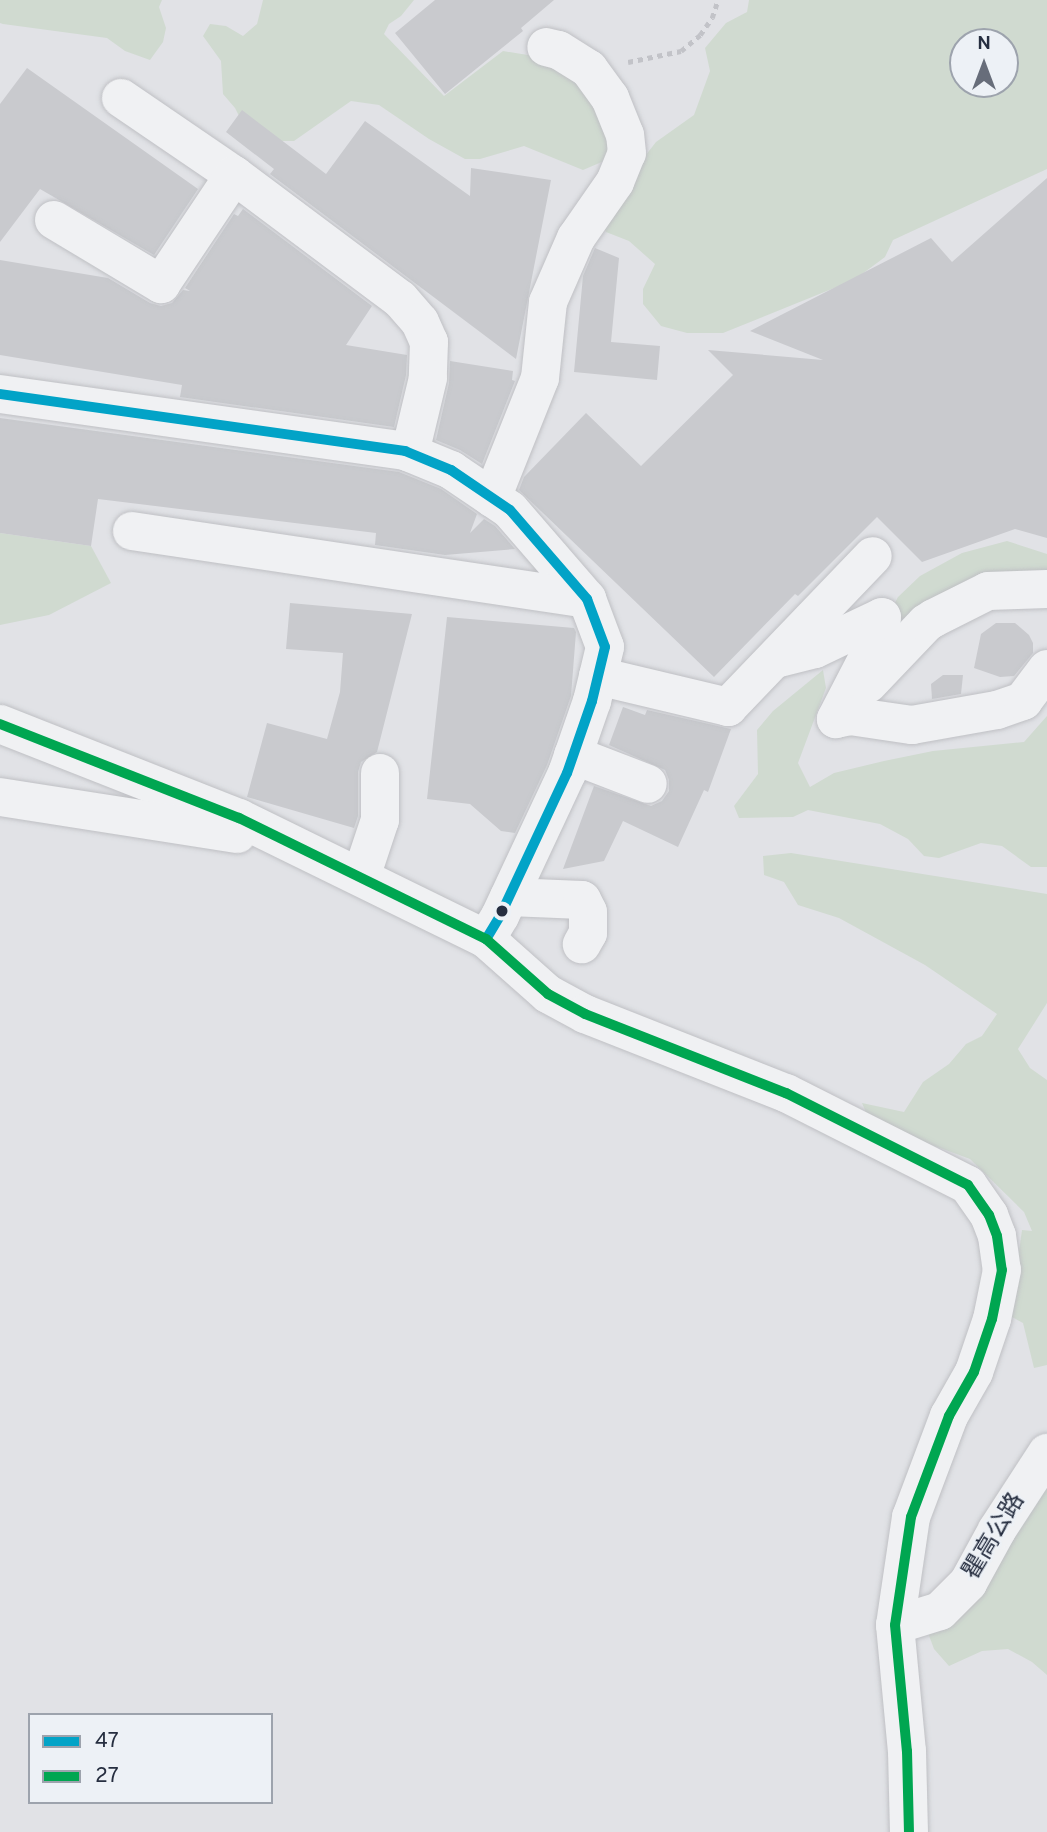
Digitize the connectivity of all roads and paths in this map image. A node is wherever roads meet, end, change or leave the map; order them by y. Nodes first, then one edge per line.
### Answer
1 (718, 0) edge
2 (546, 47) dead end
3 (589, 69) junction
4 (121, 99) dead end
5 (234, 175) junction
6 (54, 220) dead end
7 (0, 394) edge
8 (410, 453) junction
9 (492, 498) junction
10 (132, 531) dead end
11 (873, 556) dead end
12 (1047, 589) edge
13 (587, 598) junction
14 (775, 659) junction
15 (1047, 669) edge
16 (598, 676) junction
17 (850, 716) junction
18 (0, 724) edge
19 (573, 755) junction
20 (380, 774) dead end
21 (648, 784) dead end
22 (0, 797) edge
23 (284, 842) junction
24 (361, 877) junction
25 (509, 897) junction
26 (486, 939) junction
27 (582, 944) dead end
28 (1047, 1453) edge
29 (895, 1625) junction
30 (909, 1832) edge

1 - 3 path
2 - 3 street
3 - 9 street
4 - 5 street
5 - 6 street
5 - 8 street
7 - 8 street
8 - 9 street
9 - 13 street
10 - 13 street
11 - 14 street
12 - 17 street
13 - 16 street
14 - 16 street
14 - 17 street
15 - 17 street
16 - 19 street
18 - 23 street
19 - 21 street
19 - 25 street
20 - 24 street
22 - 23 street
23 - 24 street
24 - 26 street
25 - 26 street
25 - 27 street
26 - 29 street
28 - 29 street, 瞿高公路
29 - 30 street

